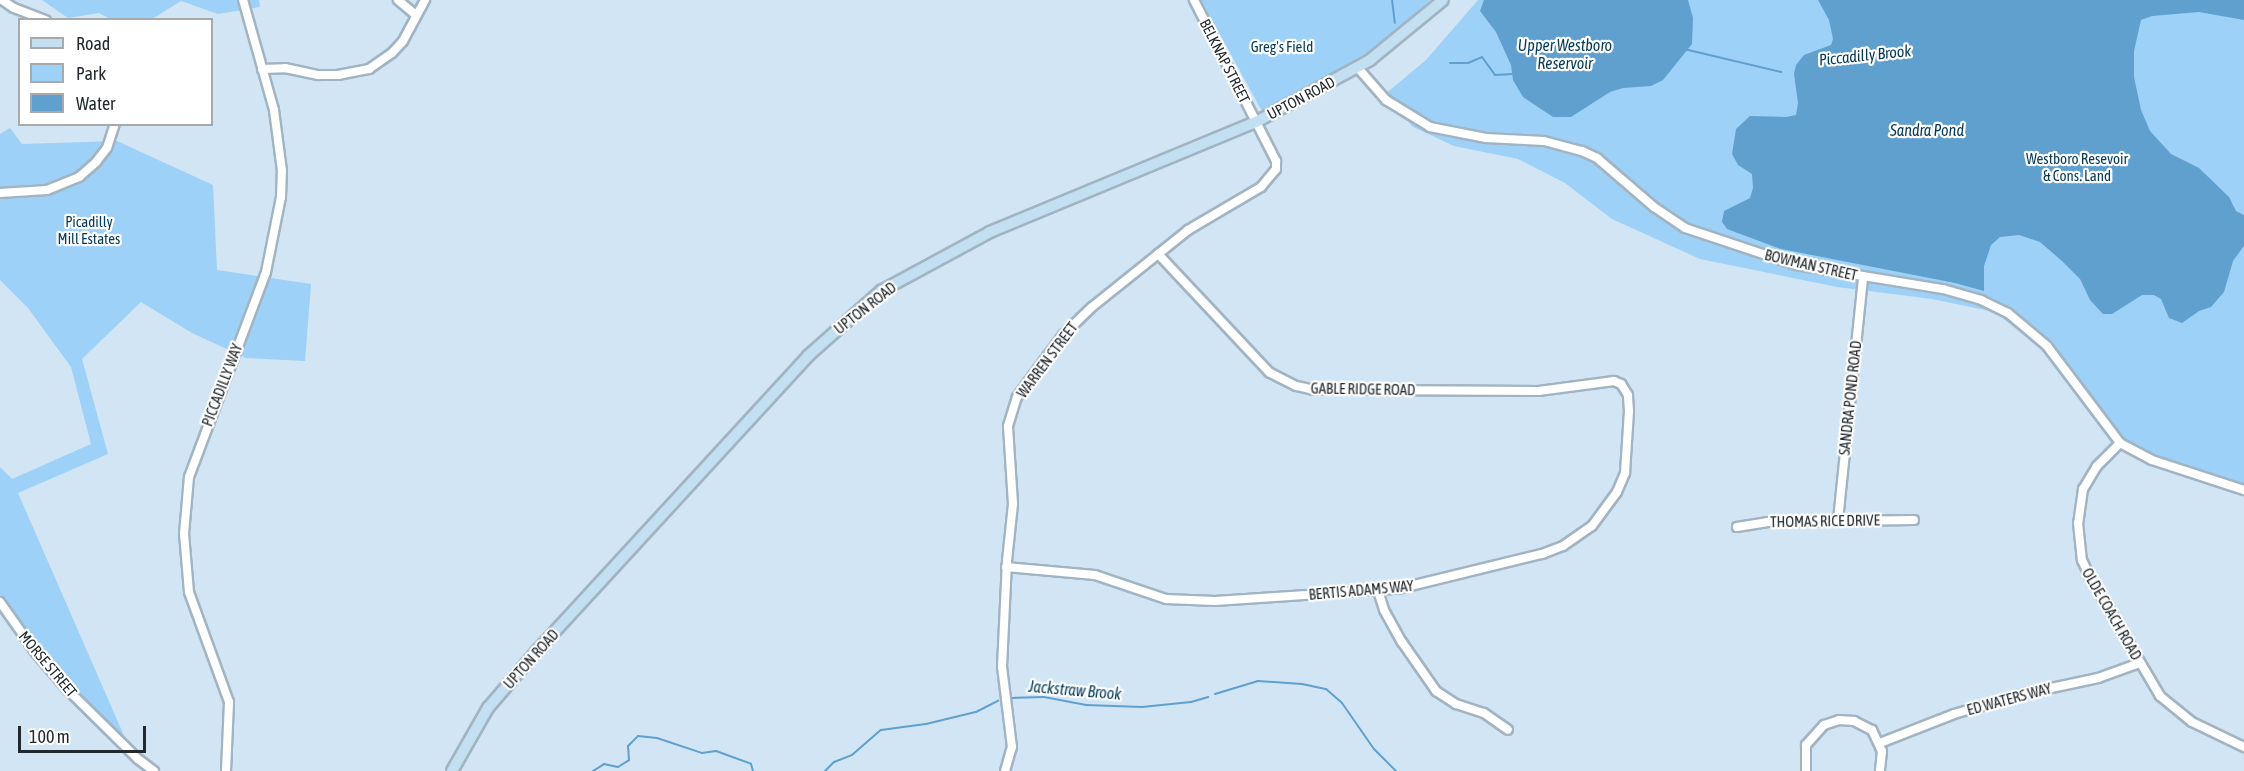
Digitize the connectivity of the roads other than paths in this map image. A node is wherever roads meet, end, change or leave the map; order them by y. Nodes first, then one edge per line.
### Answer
1 (2, 0) edge
2 (243, 0) edge
3 (398, 0) edge
4 (425, 0) edge
5 (1194, 0) edge
6 (1443, 0) edge
7 (417, 15) junction
8 (41, 18) edge
9 (1358, 68) junction
10 (262, 69) junction
11 (1256, 122) junction
12 (114, 126) edge
13 (0, 193) edge
14 (1158, 254) junction
15 (1863, 277) junction
16 (1622, 386) joint
17 (2120, 443) junction
18 (2244, 490) edge
19 (1838, 520) junction
20 (1914, 520) dead end
21 (1737, 527) dead end
22 (1006, 567) junction
23 (1378, 591) junction
24 (0, 602) edge
25 (2140, 663) junction
26 (1508, 730) dead end
27 (1880, 743) junction
28 (2244, 747) edge
29 (154, 771) edge
30 (226, 771) edge
31 (452, 771) edge
32 (1005, 771) edge
33 (1806, 771) edge
34 (1880, 771) edge

1 - 8 street
2 - 10 street, PICCADILLY WAY
3 - 7 street
4 - 7 street
5 - 11 street, BELKNAP STREET
6 - 9 main road, UPTON ROAD
7 - 10 street
9 - 11 main road, UPTON ROAD
9 - 15 street, BOWMAN STREET
10 - 30 street, PICCADILLY WAY
11 - 14 street, WARREN STREET
11 - 31 main road, UPTON ROAD
12 - 13 street
14 - 16 street, GABLE RIDGE ROAD
14 - 22 street, WARREN STREET
15 - 17 street, BOWMAN STREET
15 - 19 street, SANDRA POND ROAD
16 - 23 street, BERTIS ADAMS WAY
17 - 18 street, BOWMAN STREET
17 - 25 street, OLDE COACH ROAD
19 - 20 street, THOMAS RICE DRIVE
19 - 21 street, THOMAS RICE DRIVE
22 - 23 street, BERTIS ADAMS WAY
22 - 32 street, WARREN STREET
23 - 26 street
24 - 29 street, MORSE STREET
25 - 27 street, ED WATERS WAY
25 - 28 street, OLDE COACH ROAD
27 - 33 street
27 - 34 street

